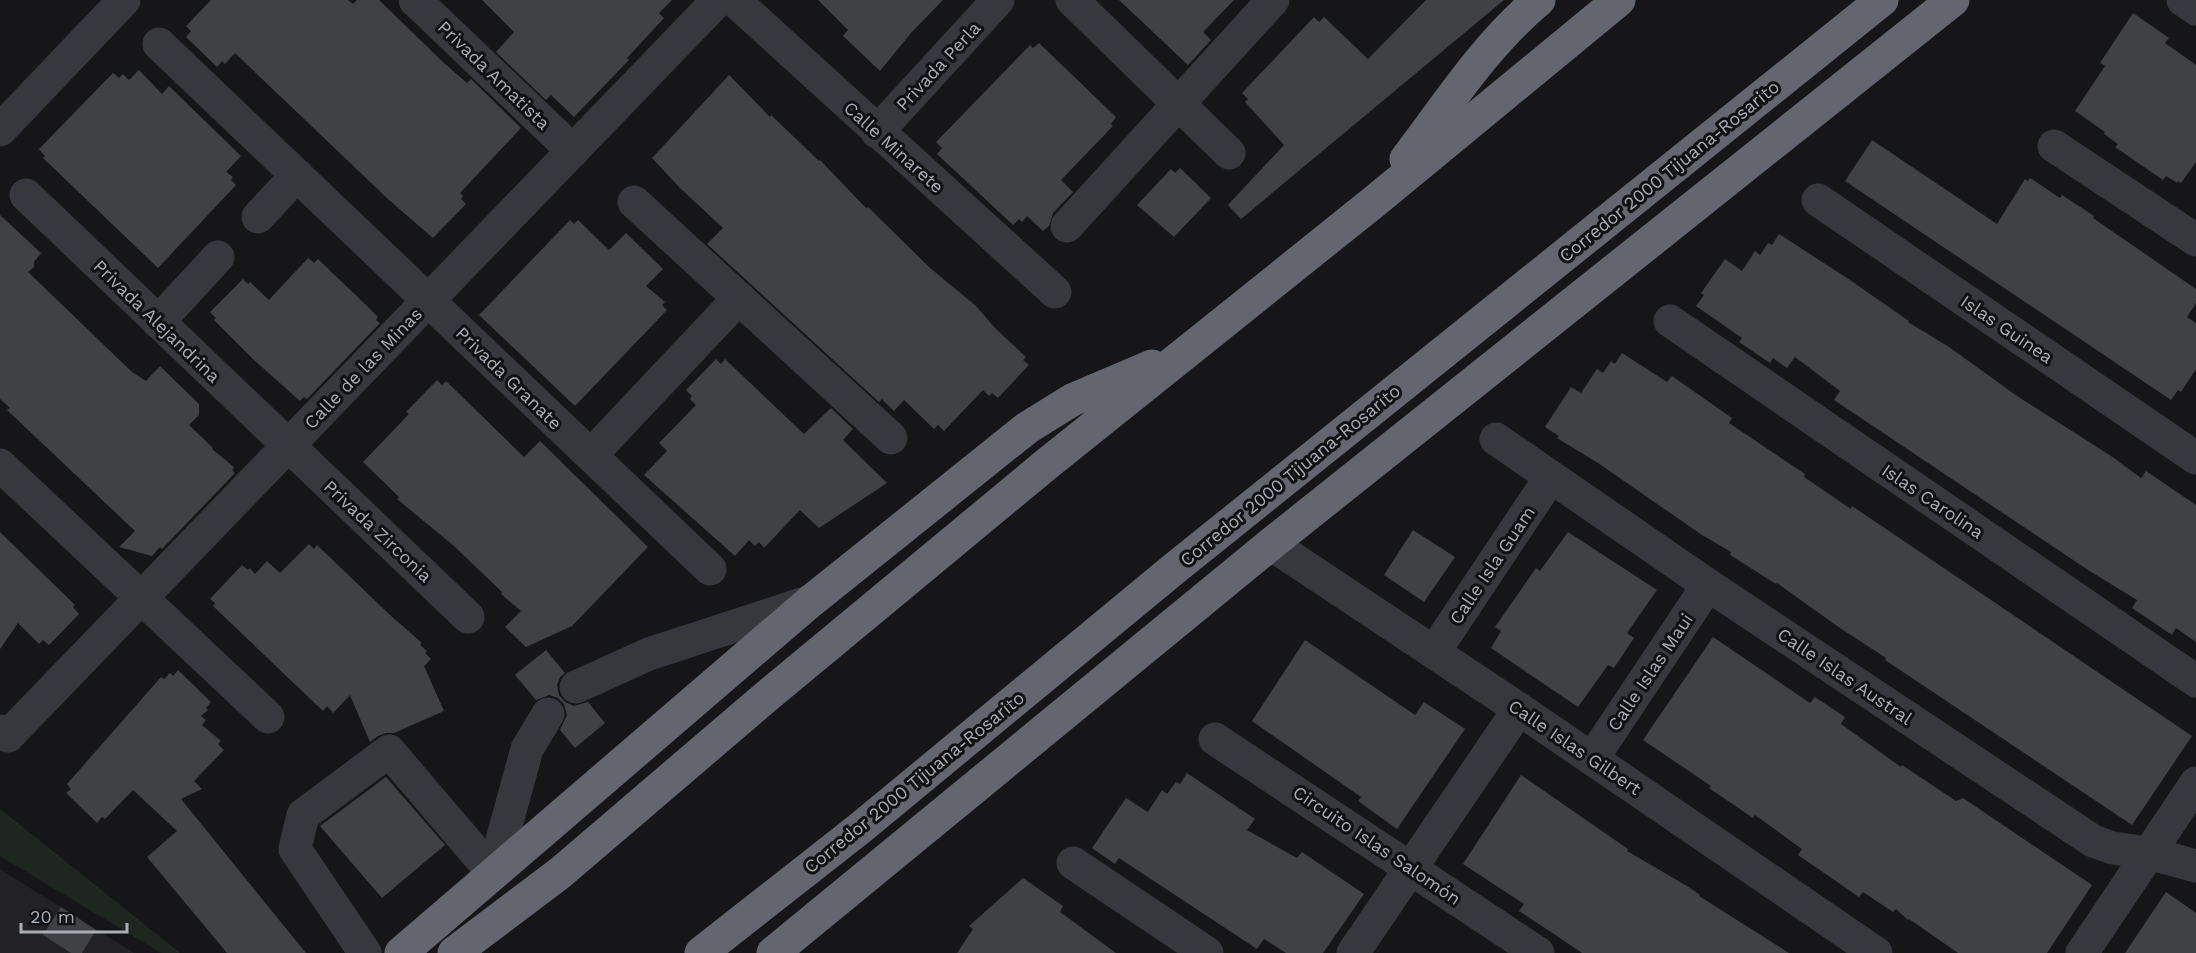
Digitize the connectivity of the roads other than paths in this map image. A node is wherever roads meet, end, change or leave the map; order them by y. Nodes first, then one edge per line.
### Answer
1 (124, 0) edge
2 (415, 0) edge
3 (718, 0) edge
4 (734, 0) edge
5 (998, 0) edge
6 (1072, 0) edge
7 (1273, 0) edge
8 (1539, 0) edge
9 (1619, 0) edge
10 (1882, 0) edge
11 (1953, 0) edge
12 (2183, 0) edge
13 (2196, 9) edge
14 (159, 44) dead end
15 (1178, 104) junction
16 (0, 130) edge
17 (877, 132) junction
18 (2054, 146) dead end
19 (573, 151) junction
20 (1229, 153) dead end
21 (297, 175) junction
22 (26, 195) dead end
23 (1818, 200) dead end
24 (1375, 201) junction
25 (634, 202) dead end
26 (258, 218) dead end
27 (1067, 226) dead end
28 (2196, 240) edge
29 (218, 257) dead end
30 (1055, 292) dead end
31 (739, 298) junction
32 (428, 301) junction
33 (1670, 321) dead end
34 (158, 322) junction
35 (1192, 348) junction
36 (891, 438) dead end
37 (1496, 439) dead end
38 (288, 446) junction
39 (591, 455) junction
40 (2196, 458) edge
41 (0, 465) edge
42 (1550, 478) junction
43 (1271, 544) junction
44 (710, 569) dead end
45 (1708, 585) junction
46 (142, 598) junction
47 (811, 601) junction
48 (468, 617) dead end
49 (1434, 652) junction
50 (2196, 681) edge
51 (576, 687) dead end
52 (1519, 709) junction
53 (548, 714) dead end
54 (268, 717) dead end
55 (4, 734) edge
56 (1215, 739) dead end
57 (1592, 759) junction
58 (2196, 783) edge
59 (2149, 853) junction
60 (1073, 863) dead end
61 (2196, 866) edge
62 (1411, 867) junction
63 (493, 873) junction
64 (560, 873) junction
65 (365, 953) edge
66 (401, 953) edge
67 (454, 953) edge
68 (466, 953) edge
69 (701, 953) edge
70 (773, 953) edge
71 (1207, 953) edge
72 (1353, 953) edge
73 (1538, 953) edge
74 (1876, 953) edge
75 (2082, 953) edge

1 - 16 street
2 - 19 street, Privada Amatista
3 - 19 street, Calle de las Minas
4 - 17 street, Calle Minarete
5 - 17 street, Privada Perla
6 - 15 street
7 - 15 street
8 - 24 highway
9 - 24 highway
10 - 69 highway, Corredor 2000 Tijuana-Rosarito
11 - 43 highway
12 - 13 street
14 - 21 street
15 - 20 street
15 - 27 street
17 - 30 street, Calle Minarete
18 - 28 street
19 - 32 street, Calle de las Minas
21 - 26 street
21 - 32 street
22 - 34 street, Privada Alejandrina
23 - 40 street, Islas Guinea
24 - 35 highway
25 - 31 street
29 - 34 street
31 - 36 street
31 - 39 street
32 - 38 street, Calle de las Minas
32 - 39 street, Privada Granate
33 - 50 street, Islas Carolina
34 - 38 street, Privada Alejandrina
35 - 47 highway
35 - 64 highway
37 - 42 street, Calle Islas Austral
38 - 46 street, Calle de las Minas
38 - 48 street, Privada Zirconia
39 - 44 street, Privada Granate
41 - 46 street
42 - 45 street, Calle Islas Austral
42 - 49 street, Calle Isla Guam
43 - 49 street, Calle Islas Gilbert
43 - 70 highway
45 - 57 street, Calle Islas Maui
45 - 59 street, Calle Islas Austral
46 - 54 street
46 - 55 street, Calle de las Minas
47 - 51 street
47 - 63 highway
49 - 52 street, Calle Islas Gilbert
52 - 57 street, Calle Islas Gilbert
52 - 62 street
53 - 63 street
56 - 62 street, Circuito Islas Salomón
57 - 74 street, Calle Islas Gilbert
58 - 59 street
59 - 61 street, Calle Islas Austral
59 - 75 street
60 - 71 street
62 - 72 street
62 - 73 street, Circuito Islas Salomón
63 - 65 street
63 - 66 highway
64 - 67 highway
64 - 68 highway

